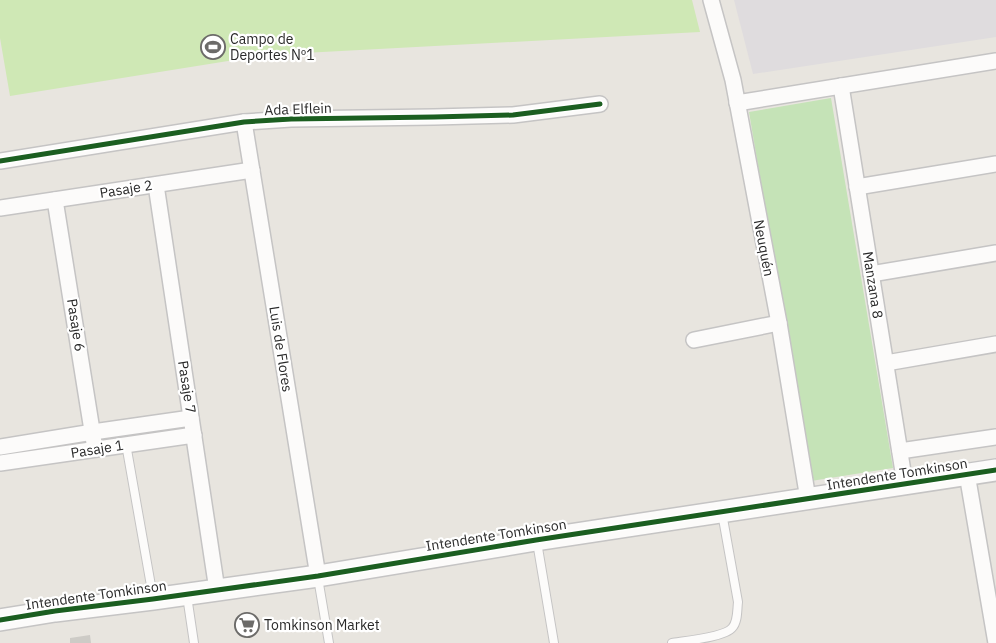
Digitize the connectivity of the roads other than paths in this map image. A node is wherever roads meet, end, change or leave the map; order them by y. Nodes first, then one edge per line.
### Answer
1 (711, 0) edge
2 (996, 61) edge
3 (841, 86) junction
4 (737, 103) junction
5 (600, 104) dead end
6 (244, 122) junction
7 (0, 161) edge
8 (996, 164) edge
9 (252, 170) junction
10 (156, 185) junction
11 (857, 187) junction
12 (55, 200) junction
13 (0, 208) edge
14 (996, 253) edge
15 (871, 274) junction
16 (778, 323) junction
17 (694, 340) dead end
18 (996, 344) edge
19 (886, 363) junction
20 (192, 418) junction
21 (93, 432) junction
22 (194, 435) junction
23 (996, 437) edge
24 (126, 444) junction
25 (0, 447) edge
26 (95, 449) junction
27 (900, 451) junction
28 (0, 463) edge
29 (996, 470) edge
30 (967, 474) junction
31 (905, 484) junction
32 (808, 498) junction
33 (722, 512) junction
34 (536, 540) junction
35 (318, 576) junction
36 (217, 590) junction
37 (187, 594) junction
38 (153, 599) junction
39 (0, 620) edge
40 (194, 643) edge
41 (329, 643) edge
42 (554, 643) edge
43 (672, 643) edge
44 (996, 643) edge

1 - 4 street, Neuquén
2 - 3 street
3 - 4 street
3 - 11 street, Manzana 8
4 - 16 street, Neuquén
5 - 6 street, Ada Elflein
6 - 7 street, Ada Elflein
6 - 9 street, Luis de Flores
8 - 11 street
9 - 10 street, Pasaje 2
9 - 35 street, Luis de Flores
10 - 12 street, Pasaje 2
10 - 20 street, Pasaje 7
11 - 15 street, Manzana 8
12 - 13 street, Pasaje 2
12 - 21 street, Pasaje 6
14 - 15 street
15 - 19 street, Manzana 8
16 - 17 street
16 - 32 street, Neuquén
18 - 19 street
19 - 27 street, Manzana 8
20 - 21 street, Pasaje 1
20 - 22 street, Pasaje 7
21 - 25 street, Pasaje 1
21 - 26 street, Pasaje 6
22 - 24 street, Pasaje 1
22 - 36 street, Pasaje 7
23 - 27 street
24 - 26 street, Pasaje 1
24 - 38 lane
26 - 28 street, Pasaje 1
27 - 31 street, Manzana 8
29 - 30 street, Intendente Tomkinson
30 - 31 street, Intendente Tomkinson
30 - 44 street
31 - 32 street, Intendente Tomkinson
32 - 33 street, Intendente Tomkinson
33 - 34 street, Intendente Tomkinson
33 - 43 lane
34 - 35 street, Intendente Tomkinson
34 - 42 lane
35 - 36 street, Intendente Tomkinson
35 - 41 lane
36 - 37 street, Intendente Tomkinson
37 - 38 street, Intendente Tomkinson
37 - 40 lane
38 - 39 street, Intendente Tomkinson

